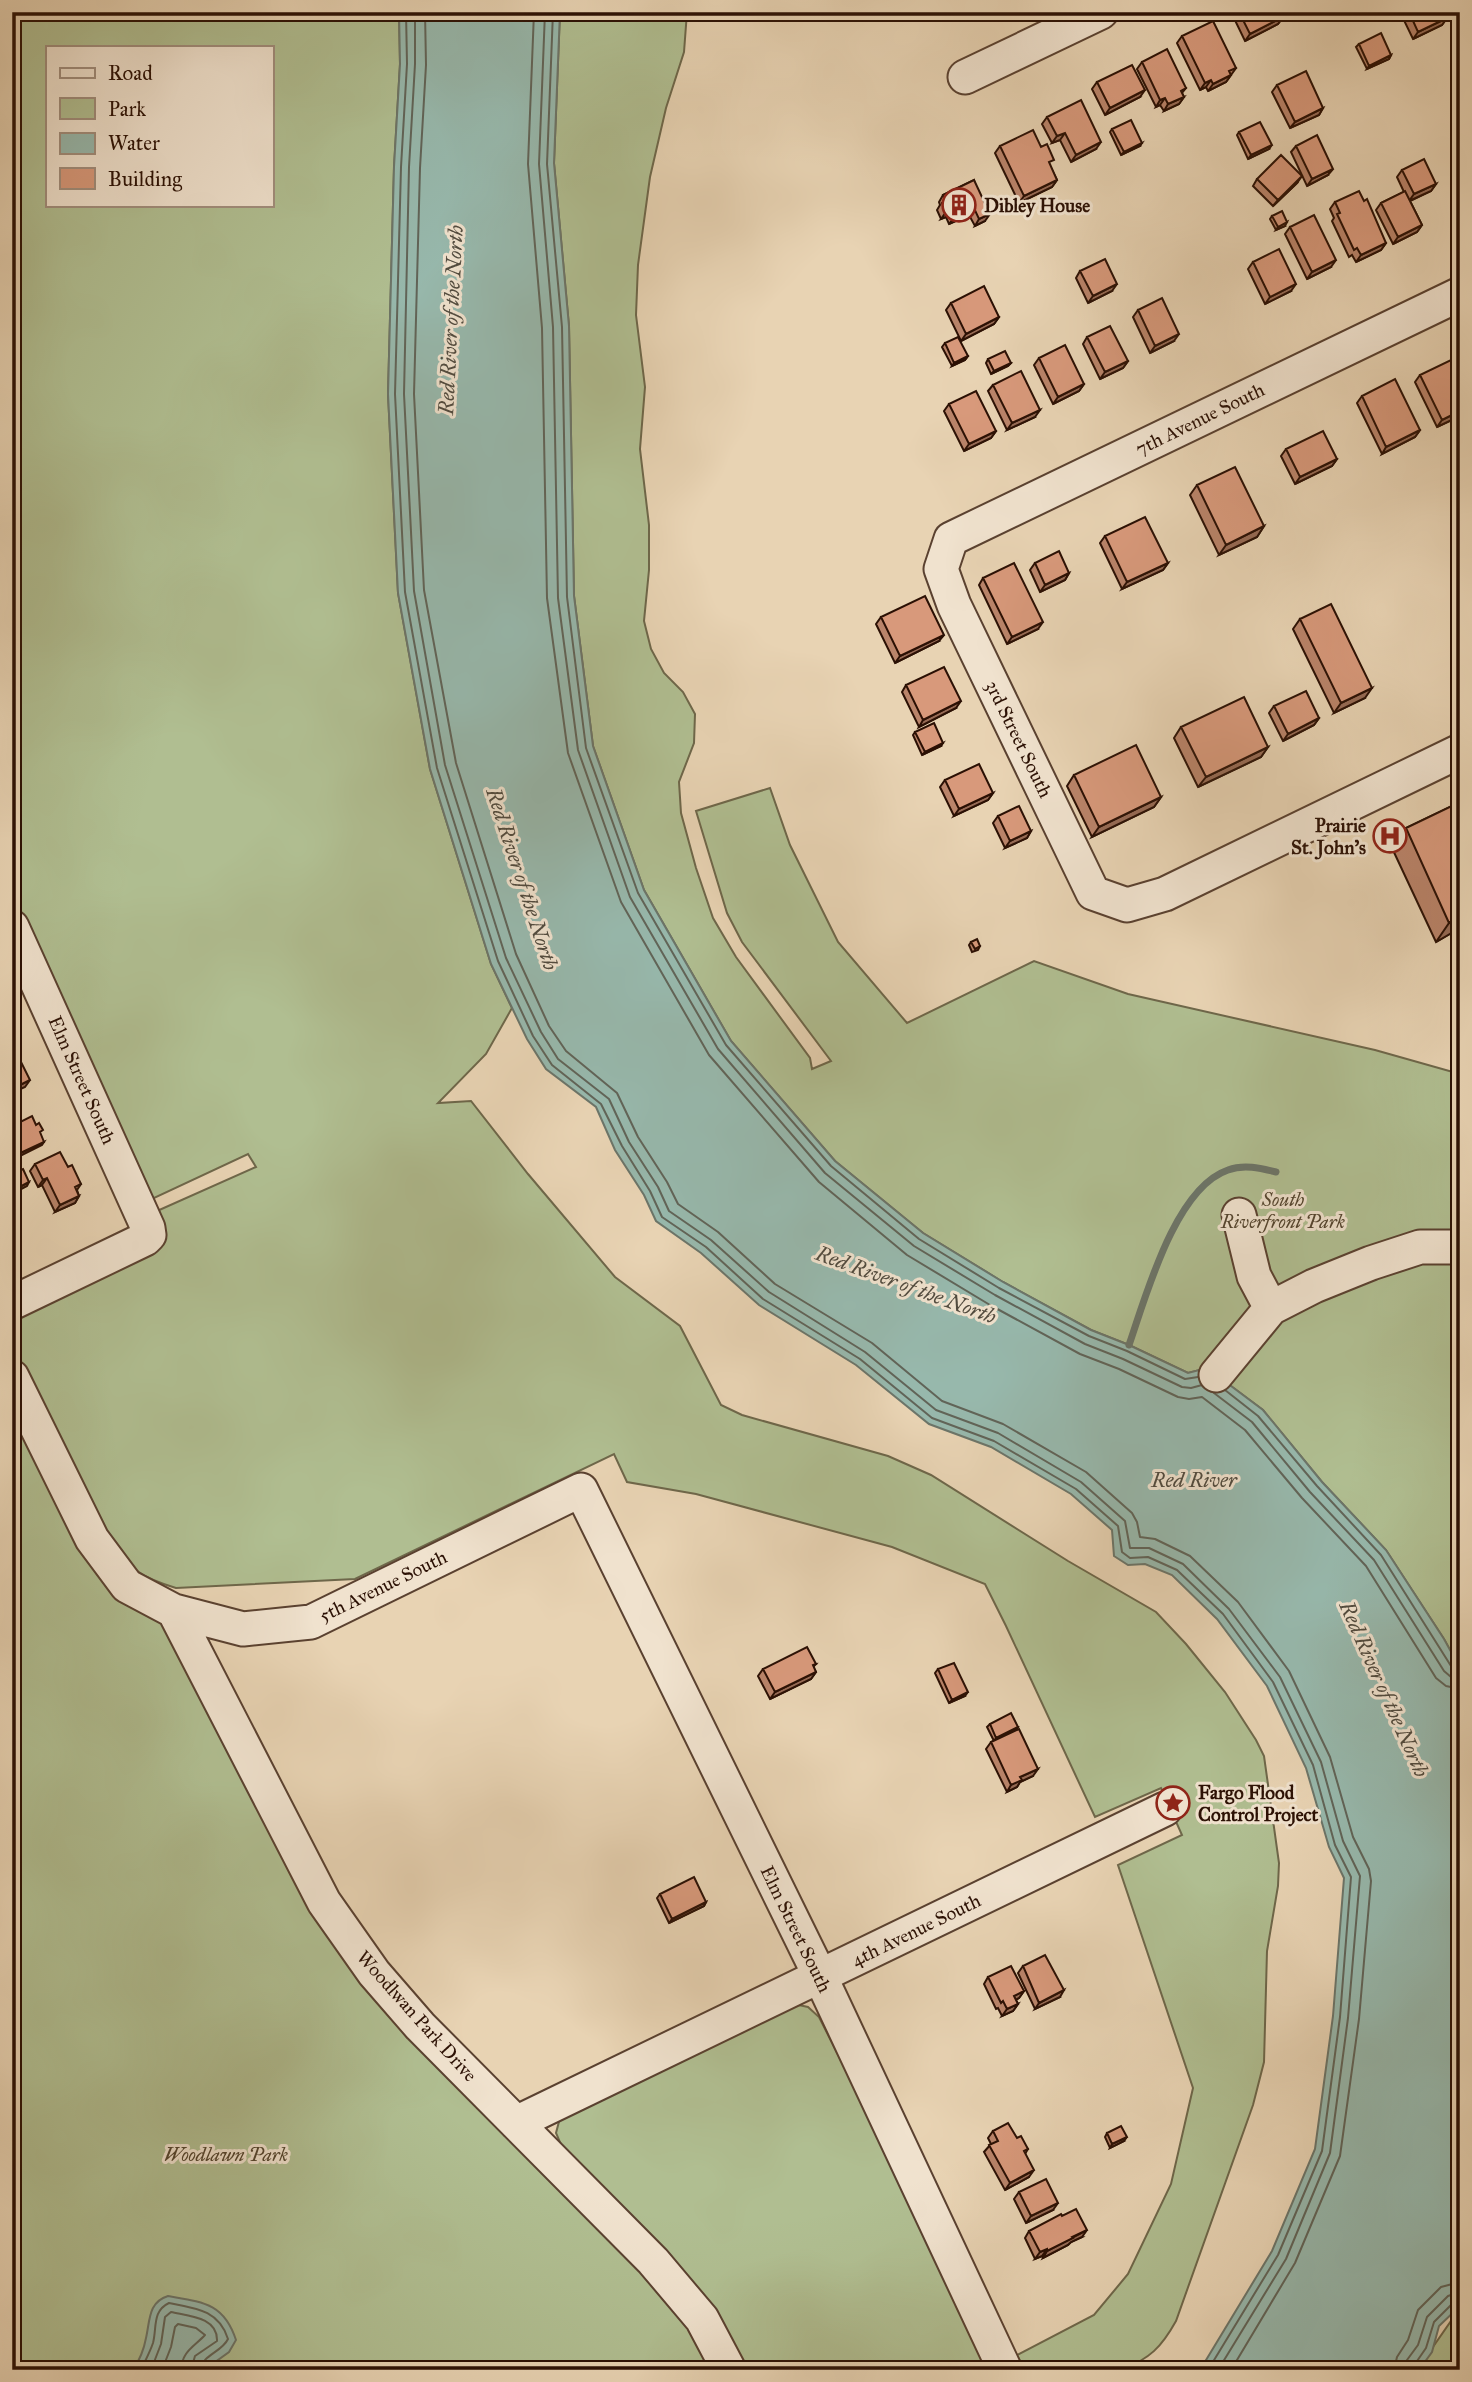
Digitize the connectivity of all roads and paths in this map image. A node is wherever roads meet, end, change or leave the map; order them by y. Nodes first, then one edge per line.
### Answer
1 (1101, 12) edge
2 (965, 77) dead end
3 (1460, 294) edge
4 (947, 551) joint
5 (1460, 751) edge
6 (12, 927) edge
7 (1239, 1215) dead end
8 (1460, 1247) edge
9 (12, 1303) edge
10 (1271, 1308) junction
11 (1216, 1375) dead end
12 (12, 1377) edge
13 (581, 1490) joint
14 (174, 1611) junction
15 (1165, 1809) dead end
16 (820, 1976) junction
17 (516, 2123) junction
18 (729, 2370) edge
19 (1005, 2370) edge

1 - 2 street
3 - 4 street, 7th Avenue South
4 - 5 street, 3rd Street South
6 - 9 street, Elm Street South
7 - 10 street
8 - 10 street
10 - 11 street
12 - 14 street, 5th Avenue South
13 - 14 street, 5th Avenue South
13 - 16 street, Elm Street South
14 - 17 street, Woodlwan Park Drive
15 - 16 street, 4th Avenue South
16 - 17 street, 4th Avenue South
16 - 19 street, Elm Street South
17 - 18 street, Woodlwan Park Drive

